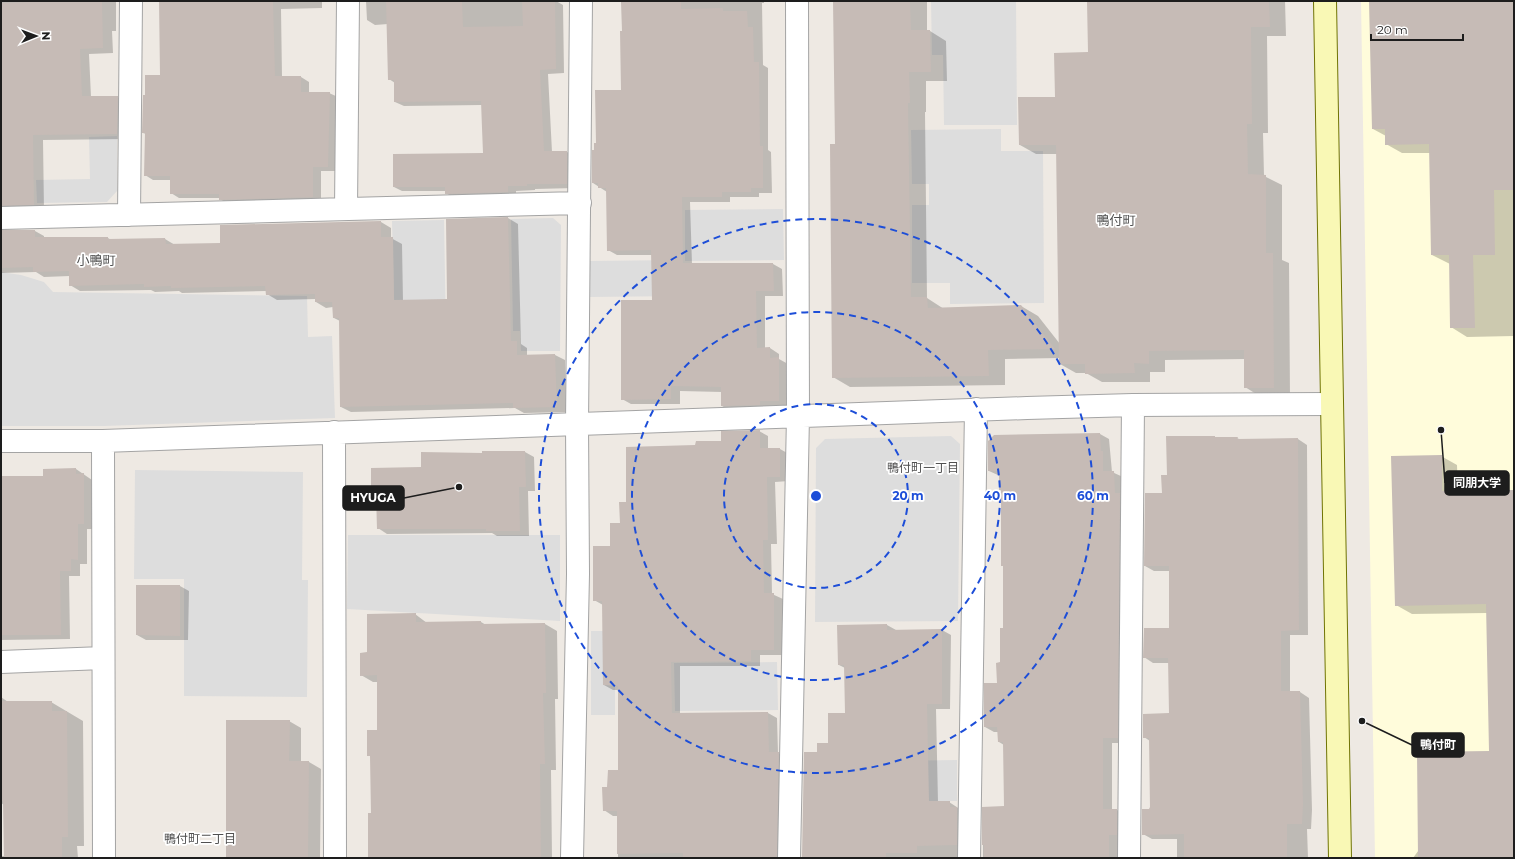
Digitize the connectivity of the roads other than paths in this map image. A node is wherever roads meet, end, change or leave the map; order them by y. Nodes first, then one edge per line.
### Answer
1 (131, 1) edge
2 (348, 1) edge
3 (581, 1) edge
4 (797, 1) edge
5 (1325, 1) edge
6 (580, 203) junction
7 (346, 210) junction
8 (129, 215) junction
9 (1, 218) edge
10 (1332, 404) junction
11 (1132, 405) junction
12 (976, 410) junction
13 (798, 416) junction
14 (577, 424) junction
15 (334, 432) junction
16 (103, 441) junction
17 (1, 442) edge
18 (103, 658) junction
19 (1, 662) edge
20 (104, 858) edge
21 (335, 858) edge
22 (572, 858) edge
23 (789, 858) edge
24 (969, 858) edge
25 (1129, 858) edge
26 (1340, 858) edge

1 - 8 street
2 - 7 street
3 - 6 street
4 - 13 street
5 - 10 street
6 - 7 street
6 - 14 street
7 - 8 street
8 - 9 street
10 - 11 street
10 - 26 street
11 - 12 street
11 - 25 street
12 - 13 street
12 - 24 street
13 - 14 street
13 - 23 street
14 - 15 street
14 - 22 street
15 - 16 street
15 - 21 street
16 - 17 street
16 - 18 street
18 - 19 street
18 - 20 street

